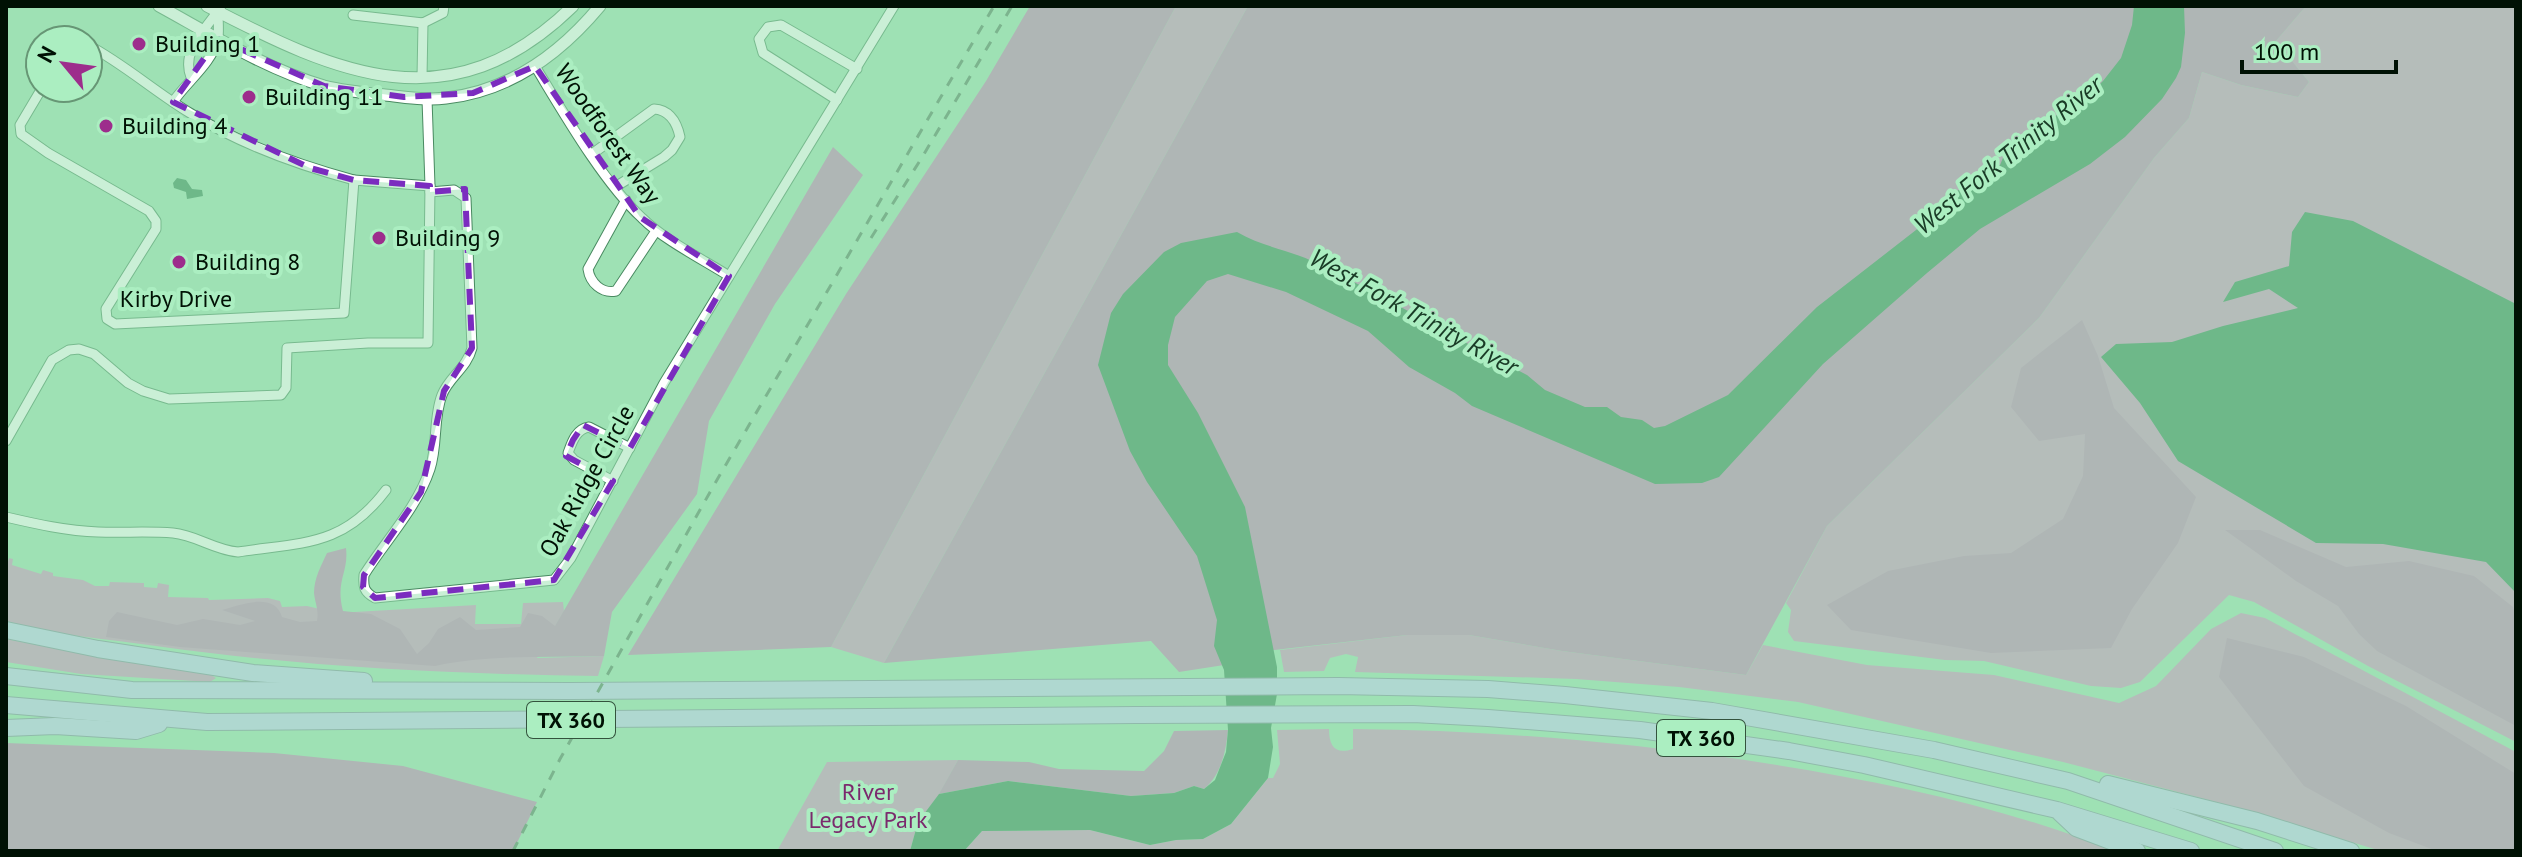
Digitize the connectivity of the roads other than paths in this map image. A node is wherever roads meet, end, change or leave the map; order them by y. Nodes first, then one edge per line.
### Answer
1 (159, 6) edge
2 (444, 6) edge
3 (573, 6) edge
4 (600, 6) edge
5 (894, 6) edge
6 (215, 8) edge
7 (353, 15) dead end
8 (423, 23) junction
9 (202, 30) junction
10 (218, 39) junction
11 (104, 53) edge
12 (535, 66) junction
13 (857, 69) junction
14 (191, 77) junction
15 (422, 77) junction
16 (427, 99) junction
17 (837, 100) junction
18 (173, 102) junction
19 (32, 104) edge
20 (592, 154) junction
21 (354, 180) junction
22 (615, 187) junction
23 (430, 189) junction
24 (626, 200) junction
25 (656, 231) junction
26 (729, 276) junction
27 (6, 441) edge
28 (630, 448) junction
29 (613, 481) junction
30 (386, 490) dead end
31 (6, 517) edge
32 (6, 630) edge
33 (6, 676) edge
34 (399, 690) junction
35 (6, 705) edge
36 (169, 721) junction
37 (6, 728) edge
38 (2068, 781) junction
39 (2057, 810) junction
40 (2137, 851) edge
41 (2191, 851) edge
42 (2275, 851) edge
43 (2351, 851) edge

1 - 9 street
2 - 8 street
3 - 15 street
4 - 12 street
5 - 13 street, Oak Ridge Circle
6 - 9 street
6 - 10 street
6 - 15 street
7 - 8 street
8 - 15 street
9 - 10 street
9 - 14 street
10 - 14 street
10 - 16 street
11 - 18 street
12 - 16 street
12 - 20 street, Woodforest Way
13 - 17 street, Oak Ridge Circle
13 - 17 street
14 - 18 street
15 - 16 street
16 - 23 street
17 - 26 street, Oak Ridge Circle
18 - 21 street
19 - 21 street, Kirby Drive
20 - 22 street, Woodforest Way
20 - 22 street
21 - 23 street
22 - 24 street, Woodforest Way
23 - 27 street
23 - 29 street, Oak Ridge Circle
24 - 25 street, Woodforest Way
24 - 25 street
25 - 26 street, Woodforest Way
26 - 28 street, Oak Ridge Circle
28 - 29 street, Oak Ridge Circle
28 - 29 street
30 - 31 street
32 - 34 highway
33 - 34 highway, TX 360
34 - 38 highway, TX 360
35 - 36 highway, TX 360
36 - 37 highway
36 - 39 highway, TX 360
38 - 42 highway, TX 360
38 - 43 highway
39 - 40 highway
39 - 41 highway, TX 360

